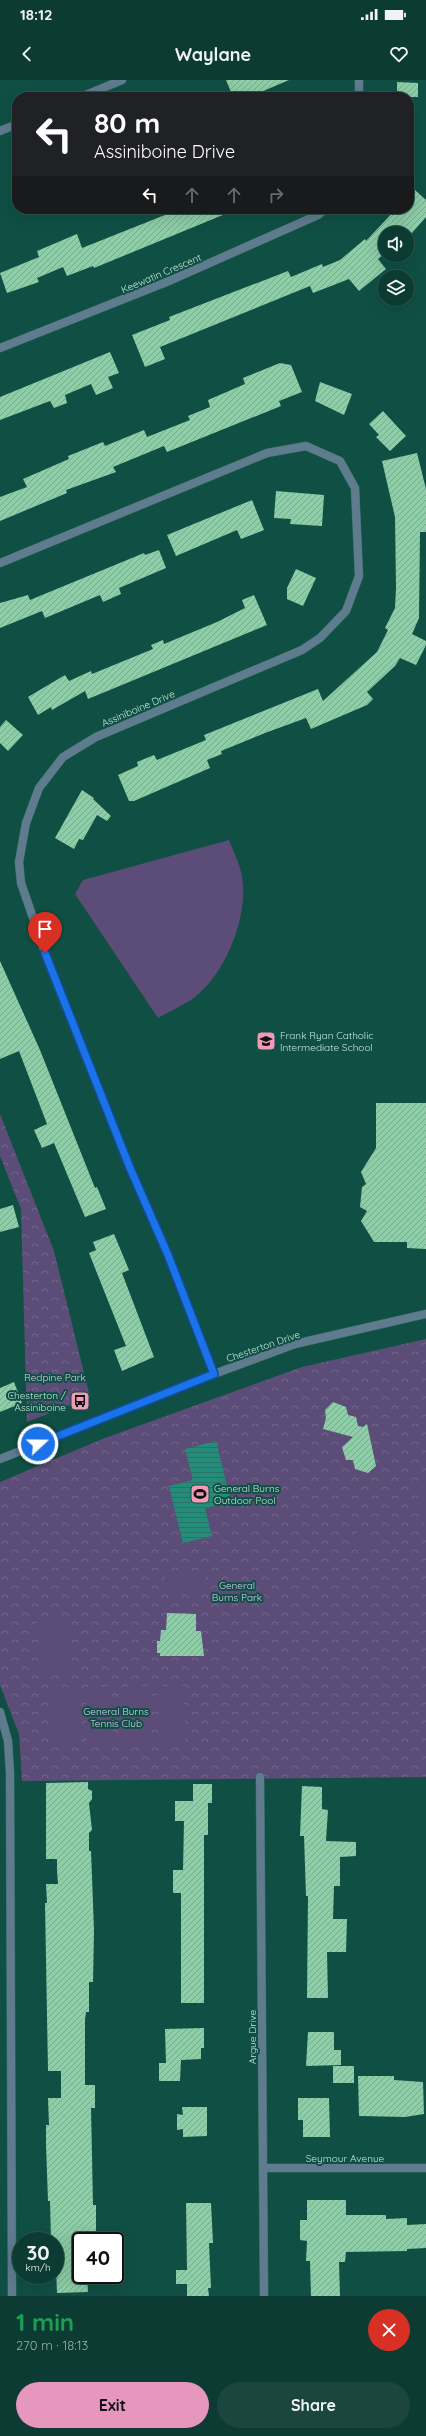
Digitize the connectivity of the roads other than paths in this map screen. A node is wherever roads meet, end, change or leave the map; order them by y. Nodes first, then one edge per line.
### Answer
1 (122, 80) edge
2 (359, 80) edge
3 (93, 92) edge
4 (359, 92) edge
5 (12, 126) edge
6 (0, 131) edge
7 (319, 214) edge
8 (0, 348) edge
9 (0, 563) edge
10 (426, 1314) edge
11 (214, 1374) junction
12 (0, 1459) edge
13 (0, 1712) edge
14 (260, 1777) dead end
15 (264, 2168) junction
16 (426, 2168) edge
17 (12, 2296) edge
18 (264, 2296) edge

1 - 3 street
2 - 4 street
5 - 6 street
7 - 8 street, Keewatin Crescent
9 - 11 street, Assiniboine Drive
10 - 11 street, Chesterton Drive
11 - 12 street, Chesterton Drive
13 - 17 street
14 - 15 street, Argue Drive
15 - 16 street, Seymour Avenue
15 - 18 street, Argue Drive

